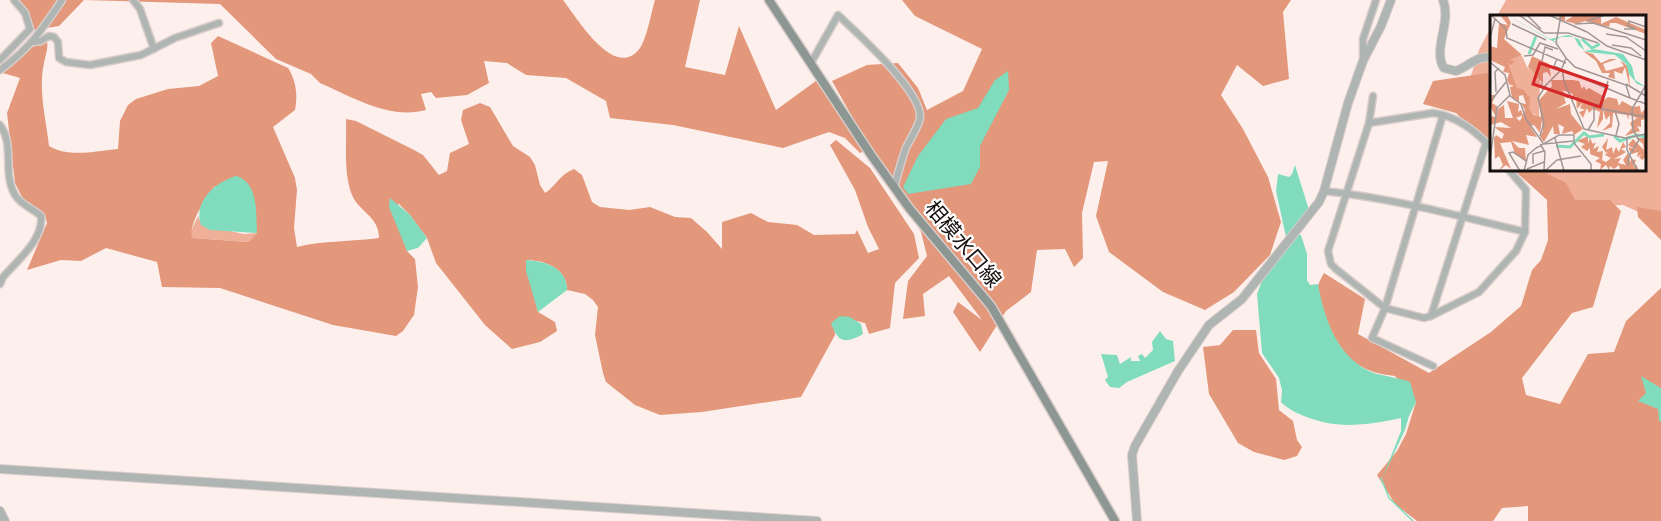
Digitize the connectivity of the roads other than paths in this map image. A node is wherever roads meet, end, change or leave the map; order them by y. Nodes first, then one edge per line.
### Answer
1 (14, 0) edge
2 (62, 0) edge
3 (133, 0) edge
4 (769, 0) edge
5 (1376, 0) edge
6 (1391, 0) edge
7 (1443, 0) edge
8 (219, 23) dead end
9 (33, 42) junction
10 (154, 49) junction
11 (1490, 57) edge
12 (0, 60) edge
13 (1363, 61) junction
14 (811, 63) junction
15 (0, 70) edge
16 (1372, 96) dead end
17 (1443, 115) junction
18 (1369, 123) junction
19 (0, 125) edge
20 (1486, 143) junction
21 (1490, 148) edge
22 (1510, 171) edge
23 (894, 188) junction
24 (1324, 191) junction
25 (1345, 193) junction
26 (1414, 207) junction
27 (1461, 217) junction
28 (1525, 232) junction
29 (0, 284) edge
30 (1385, 308) junction
31 (1431, 316) junction
32 (1433, 366) dead end
33 (0, 469) edge
34 (0, 511) edge
35 (4, 521) edge
36 (817, 521) edge
37 (1115, 521) edge
38 (1137, 521) edge

1 - 12 street
2 - 9 street
3 - 10 street
4 - 14 main road, 相模水口線
5 - 13 street
6 - 13 street
7 - 11 street
8 - 10 street
9 - 10 street
9 - 15 street
13 - 24 street
14 - 23 main road, 相模水口線
14 - 23 street
16 - 18 street
17 - 18 street
17 - 20 street
17 - 26 street
18 - 25 street
19 - 29 street
20 - 21 street
20 - 27 street
22 - 28 street
23 - 37 main road, 相模水口線
24 - 25 street
24 - 38 street
25 - 26 street
25 - 30 street
26 - 27 street
26 - 30 street
27 - 28 street
27 - 31 street
28 - 31 street
30 - 31 street
30 - 32 street
33 - 36 street
34 - 35 street

